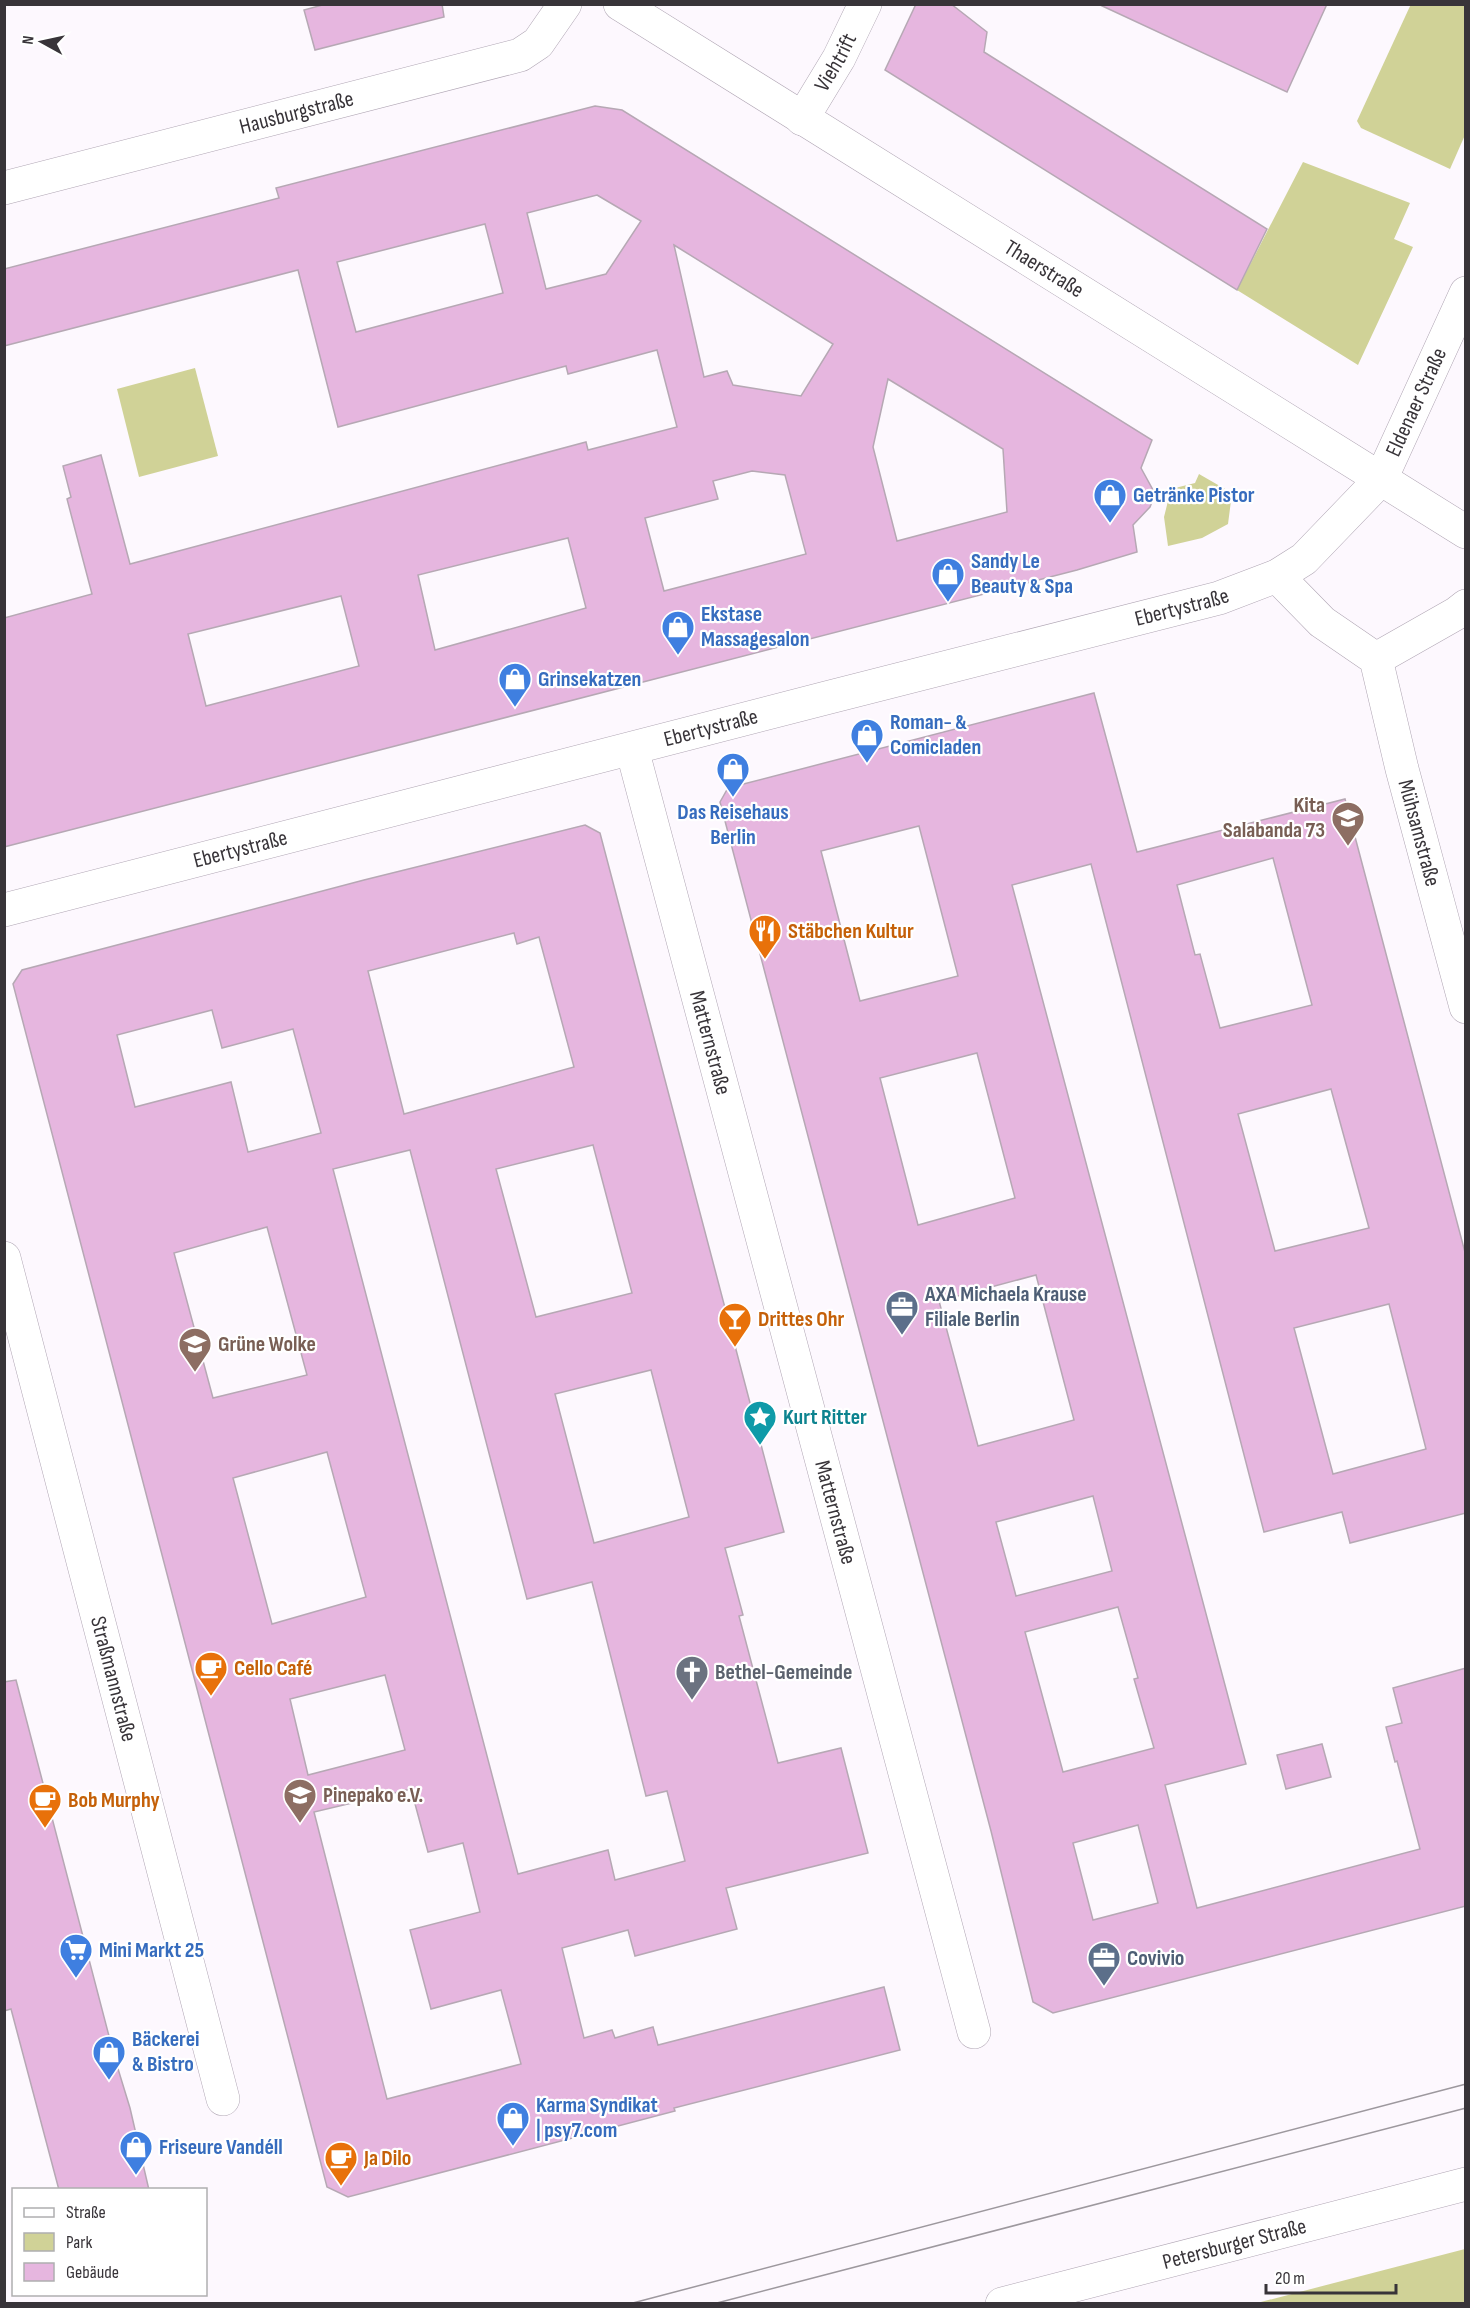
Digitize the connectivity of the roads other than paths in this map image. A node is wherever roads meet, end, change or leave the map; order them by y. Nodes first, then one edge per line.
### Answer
1 (565, 4) edge
2 (620, 4) edge
3 (865, 4) edge
4 (802, 118) junction
5 (4, 188) edge
6 (1466, 293) edge
7 (1381, 479) junction
8 (1466, 532) edge
9 (1277, 576) junction
10 (1466, 606) edge
11 (1376, 659) junction
12 (632, 749) junction
13 (4, 910) edge
14 (1466, 1007) edge
15 (4, 1258) edge
16 (974, 2032) dead end
17 (223, 2099) dead end
18 (1466, 2184) edge
19 (1002, 2304) edge

1 - 5 street, Hausburgstraße
2 - 4 street, Thaerstraße
3 - 4 street, Viehtrift
4 - 7 street, Thaerstraße
6 - 7 street, Eldenaer Straße
7 - 8 street, Thaerstraße
7 - 9 street, Ebertystraße
9 - 11 street
9 - 12 street, Ebertystraße
10 - 11 street
11 - 14 street, Mühsamstraße
12 - 13 street, Ebertystraße
12 - 16 street, Matternstraße
15 - 17 street, Straßmannstraße
18 - 19 street, Petersburger Straße

